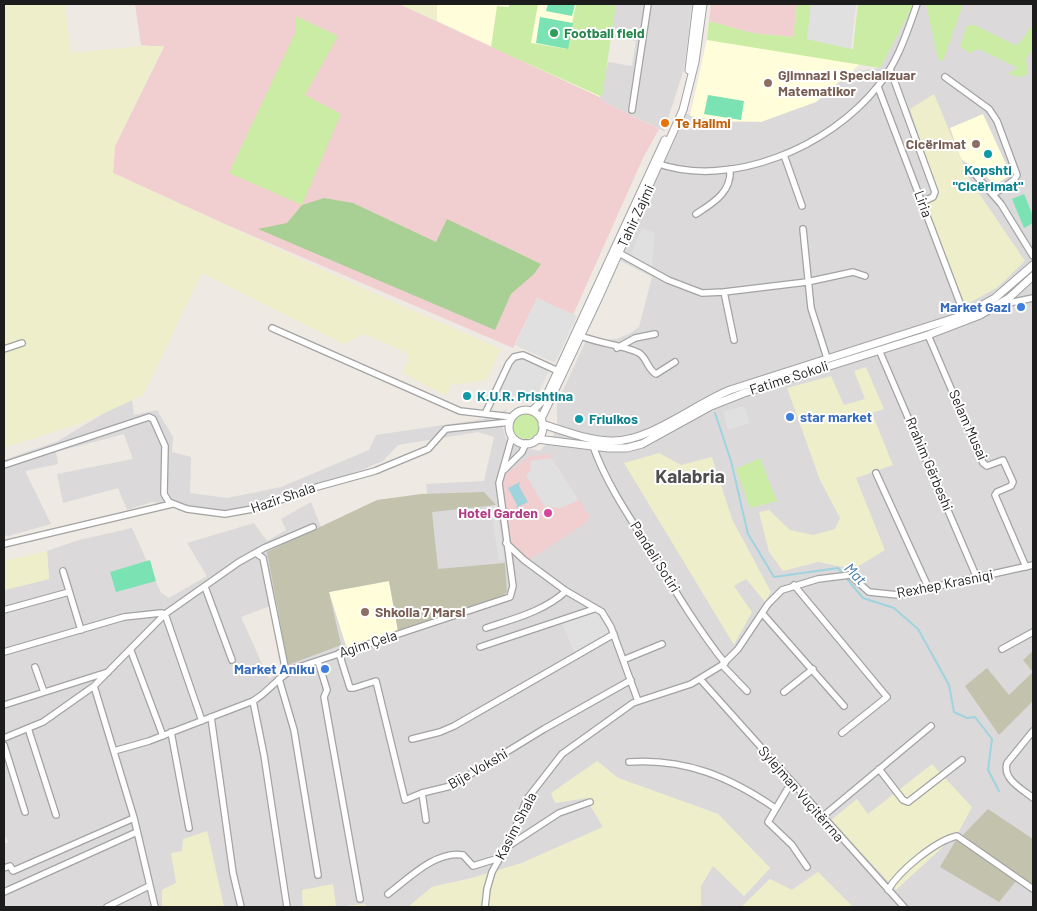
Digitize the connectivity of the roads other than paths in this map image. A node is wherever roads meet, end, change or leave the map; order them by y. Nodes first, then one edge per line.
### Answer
1 (648, 4) edge
2 (697, 4) edge
3 (703, 4) edge
4 (917, 4) edge
5 (890, 69) junction
6 (945, 78) dead end
7 (878, 86) junction
8 (632, 110) dead end
9 (784, 155) junction
10 (658, 163) junction
11 (730, 169) junction
12 (973, 172) dead end
13 (994, 194) junction
14 (922, 202) junction
15 (802, 206) dead end
16 (696, 214) dead end
17 (802, 229) dead end
18 (619, 253) junction
19 (1033, 256) edge
20 (1033, 265) edge
21 (1031, 275) edge
22 (865, 276) dead end
23 (807, 282) junction
24 (724, 292) junction
25 (1033, 298) edge
26 (999, 305) junction
27 (965, 318) junction
28 (272, 328) dead end
29 (655, 334) dead end
30 (928, 335) junction
31 (581, 336) junction
32 (734, 340) dead end
33 (22, 343) dead end
34 (617, 348) junction
35 (4, 349) edge
36 (880, 350) junction
37 (827, 358) junction
38 (675, 362) dead end
39 (558, 371) junction
40 (532, 411) junction
41 (486, 414) junction
42 (511, 420) junction
43 (542, 422) junction
44 (512, 437) junction
45 (537, 439) junction
46 (526, 443) junction
47 (593, 446) junction
48 (4, 465) edge
49 (502, 472) junction
50 (876, 472) dead end
51 (172, 504) junction
52 (313, 527) dead end
53 (506, 543) junction
54 (4, 544) edge
55 (256, 553) junction
56 (1033, 565) edge
57 (1026, 567) junction
58 (63, 571) dead end
59 (977, 578) junction
60 (794, 585) junction
61 (205, 587) junction
62 (929, 589) junction
63 (566, 591) junction
64 (69, 592) junction
65 (594, 609) junction
66 (4, 610) edge
67 (762, 613) junction
68 (165, 614) junction
69 (486, 628) dead end
70 (80, 630) junction
71 (1033, 632) edge
72 (614, 634) junction
73 (662, 644) dead end
74 (480, 647) dead end
75 (1002, 649) dead end
76 (131, 651) junction
77 (4, 652) edge
78 (339, 653) junction
79 (232, 660) dead end
80 (318, 660) junction
81 (623, 660) junction
82 (723, 664) junction
83 (35, 667) dead end
84 (813, 669) junction
85 (110, 672) junction
86 (286, 672) junction
87 (279, 679) junction
88 (700, 679) junction
89 (631, 680) junction
90 (94, 686) junction
91 (747, 691) dead end
92 (44, 692) junction
93 (784, 692) dead end
94 (253, 701) junction
95 (638, 702) junction
96 (4, 705) edge
97 (844, 706) dead end
98 (211, 717) junction
99 (202, 721) junction
100 (931, 726) dead end
101 (28, 728) junction
102 (1033, 731) edge
103 (171, 732) junction
104 (842, 733) dead end
105 (163, 736) junction
106 (4, 738) edge
107 (412, 739) dead end
108 (4, 745) edge
109 (114, 751) junction
110 (962, 760) dead end
111 (629, 762) dead end
112 (879, 769) junction
113 (792, 783) junction
114 (422, 793) junction
115 (1033, 798) edge
116 (590, 802) dead end
117 (775, 808) junction
118 (25, 812) dead end
119 (56, 815) dead end
120 (822, 817) junction
121 (134, 818) junction
122 (426, 820) dead end
123 (189, 828) dead end
124 (137, 832) junction
125 (506, 847) junction
126 (499, 858) junction
127 (807, 867) dead end
128 (4, 868) edge
129 (318, 875) dead end
130 (149, 886) junction
131 (1033, 889) edge
132 (888, 890) junction
133 (4, 892) edge
134 (388, 894) dead end
135 (360, 899) dead end
136 (107, 907) edge
137 (155, 907) edge
138 (241, 907) edge
139 (286, 907) edge
140 (485, 907) edge
141 (904, 907) edge

1 - 8 street
2 - 10 street, Tahir Zajmi
3 - 10 street, Tahir Zajmi
4 - 5 street
5 - 7 street
5 - 14 street
6 - 13 street
7 - 9 street
7 - 14 street, Liria
9 - 11 street
9 - 15 street
10 - 11 street
10 - 18 street, Tahir Zajmi
10 - 39 street, Tahir Zajmi
11 - 16 street
12 - 13 street
13 - 19 street
14 - 27 street, Liria
17 - 23 street
18 - 24 street
18 - 31 street, Tahir Zajmi
20 - 21 street, Fatime Sokoli
21 - 26 street, Fatime Sokoli
21 - 27 street, Fatime Sokoli
22 - 23 street
23 - 24 street
23 - 37 street
24 - 32 street
25 - 26 street
26 - 27 street, Fatime Sokoli
27 - 30 street, Fatime Sokoli
27 - 37 street, Fatime Sokoli
28 - 41 street
29 - 34 street
30 - 36 street, Fatime Sokoli
30 - 57 street, Selam Musai
31 - 34 street
31 - 43 street, Tahir Zajmi
33 - 35 street
34 - 38 street
36 - 47 street, Fatime Sokoli
36 - 59 street, Rrahim Gërbeshi
37 - 43 street, Fatime Sokoli
39 - 40 street, Tahir Zajmi
39 - 41 street
40 - 42 street
40 - 43 street
41 - 42 street
42 - 44 street
42 - 51 street, Hazir Shala
43 - 45 street
44 - 46 street
44 - 49 street, Agim Çela
45 - 46 street
45 - 47 street, Fatime Sokoli
46 - 49 street
47 - 82 street, Pandeli Sotiri
48 - 51 street
49 - 53 street, Agim Çela
50 - 62 street
51 - 54 street
52 - 55 street
53 - 63 street
53 - 78 street, Agim Çela
55 - 61 street
55 - 86 street
56 - 57 street, Rexhep Krasniqi
57 - 59 street, Rexhep Krasniqi
58 - 64 street
59 - 62 street, Rexhep Krasniqi
60 - 62 street, Rexhep Krasniqi
60 - 67 street, Rexhep Krasniqi
60 - 104 street
61 - 68 street
61 - 79 street
63 - 65 street
63 - 69 street
64 - 66 street
64 - 70 street
65 - 72 street
65 - 74 street
67 - 82 street, Rexhep Krasniqi
67 - 84 street
68 - 70 street
68 - 76 street
68 - 99 street
70 - 77 street
71 - 75 street
72 - 81 street
72 - 107 street
73 - 81 street
76 - 85 street
76 - 105 street
78 - 80 street, Agim Çela
78 - 114 street, Bije Vokshi
80 - 86 street, Agim Çela
80 - 135 street
81 - 89 street
82 - 88 street, Rexhep Krasniqi
82 - 91 street
83 - 92 street
84 - 93 street
84 - 97 street
85 - 90 street
85 - 92 street
86 - 87 street, Agim Çela
87 - 94 street, Agim Çela
87 - 129 street
88 - 95 street, Rexhep Krasniqi
88 - 113 street, Sylejman Vuçitërrna
89 - 95 street
89 - 114 street, Bije Vokshi
90 - 101 street
90 - 109 street
92 - 96 street
94 - 98 street, Agim Çela
94 - 139 street
95 - 125 street, Kasim Shala
98 - 99 street, Agim Çela
98 - 138 street
99 - 103 street, Agim Çela
100 - 112 street
101 - 106 street
101 - 119 street
102 - 115 street
103 - 105 street, Agim Çela
103 - 123 street
105 - 109 street, Agim Çela
108 - 118 street
109 - 121 street
110 - 112 street
111 - 117 street
112 - 120 street
113 - 117 street
113 - 120 street, Sylejman Vuçitërrna
114 - 122 street
116 - 125 street
117 - 127 street
120 - 132 street, Sylejman Vuçitërrna
121 - 124 street
121 - 128 street
124 - 130 street
124 - 133 street
125 - 126 street, Kasim Shala
126 - 134 street
126 - 140 street, Kasim Shala
130 - 136 street
130 - 137 street
131 - 132 street
132 - 141 street, Sylejman Vuçitërrna

